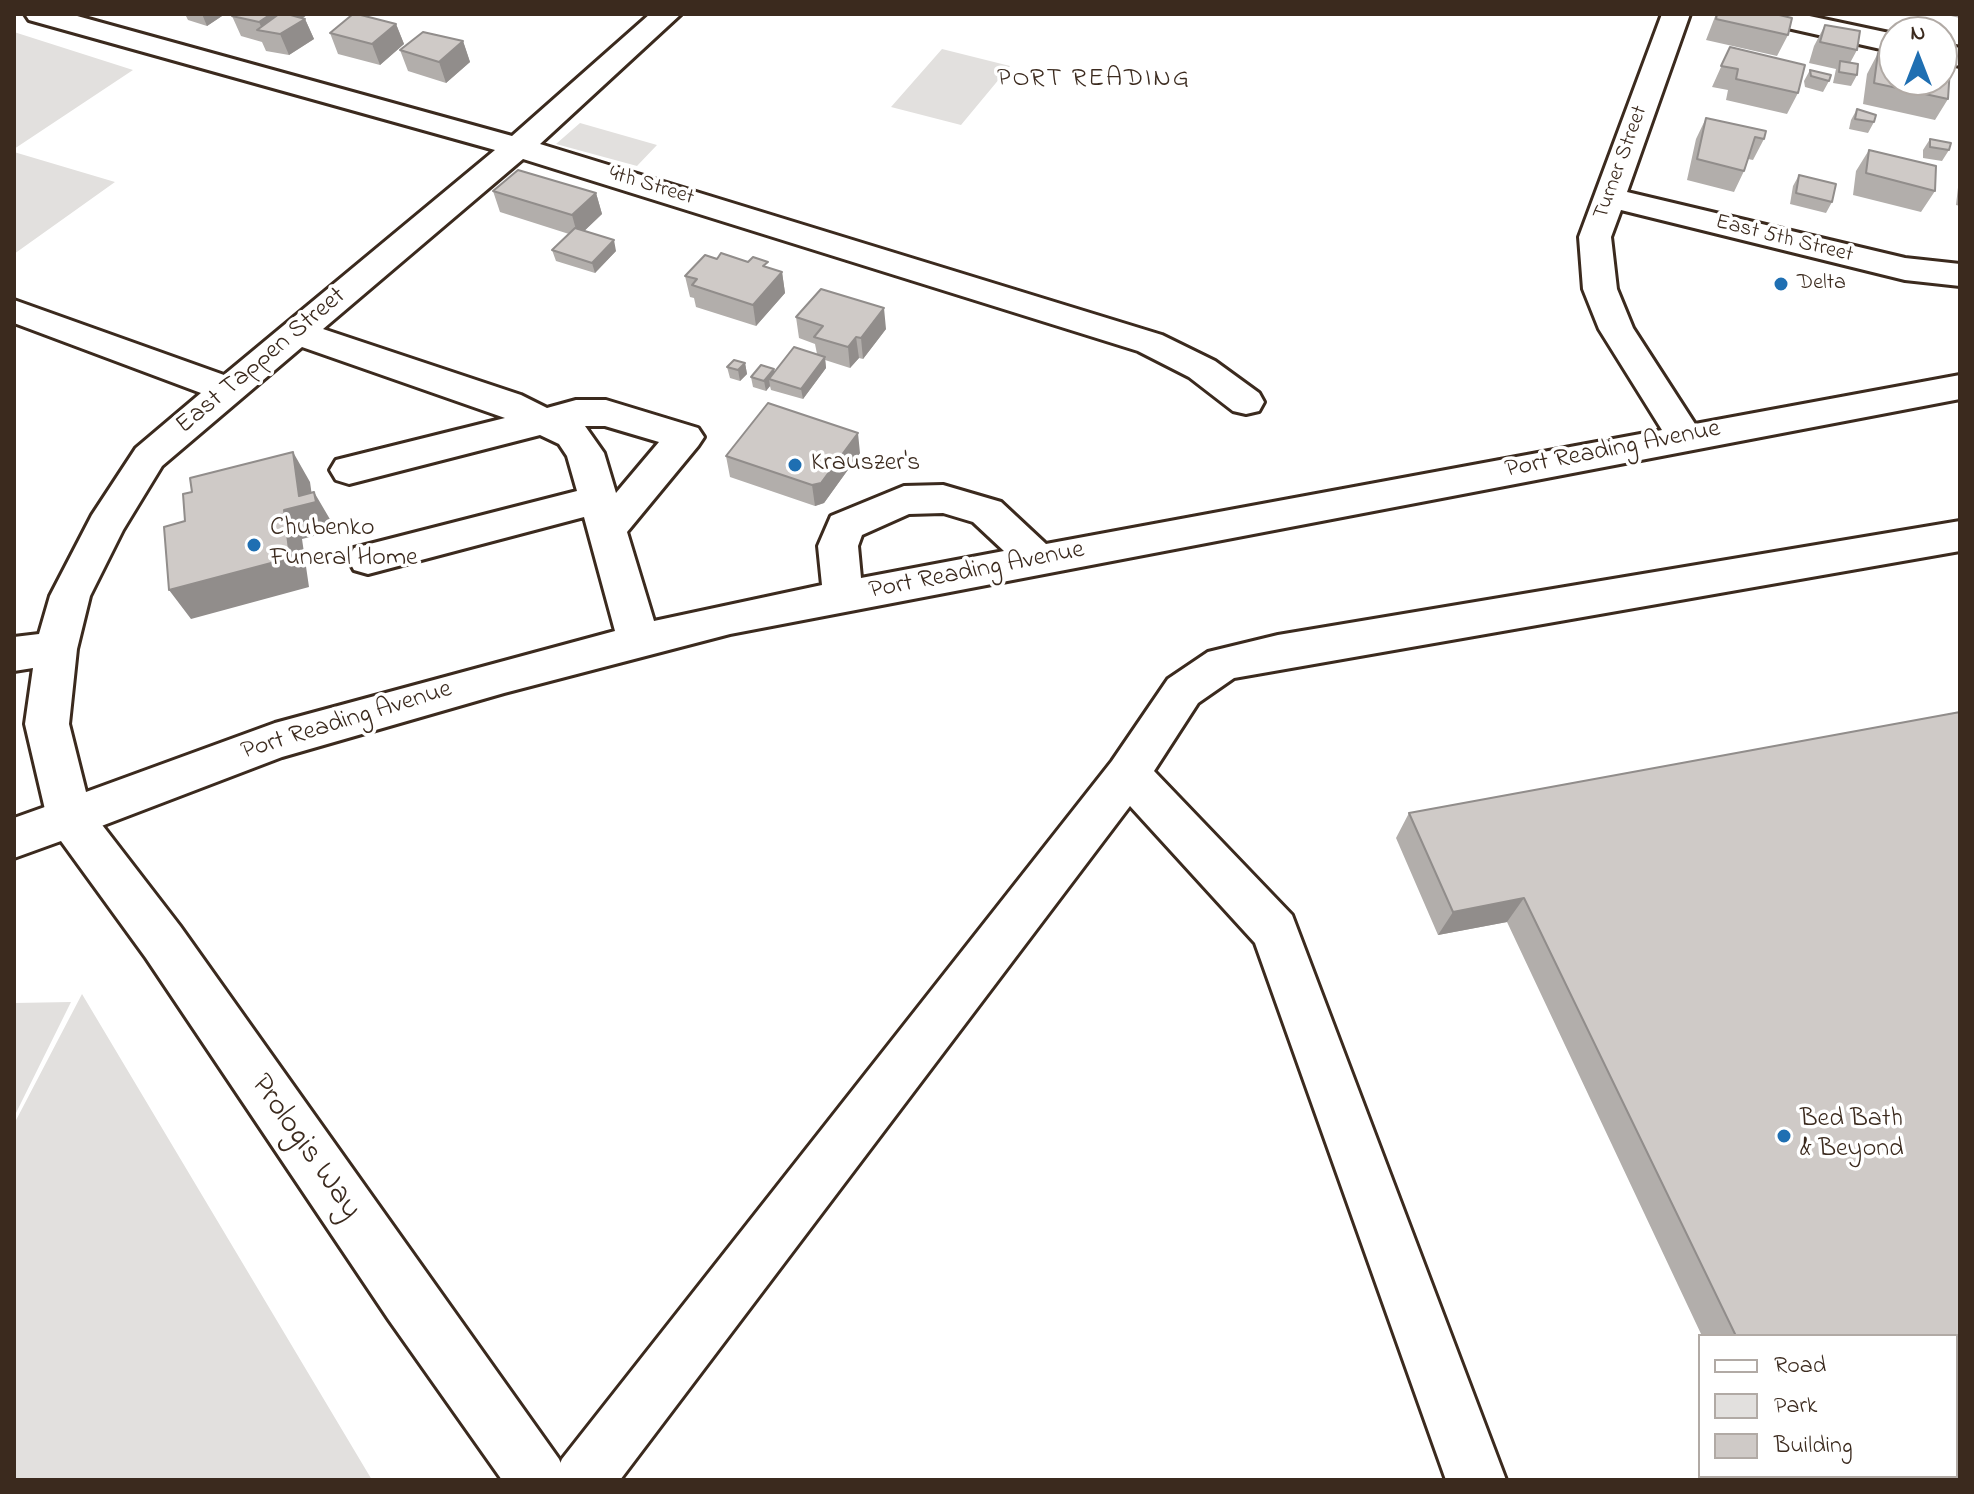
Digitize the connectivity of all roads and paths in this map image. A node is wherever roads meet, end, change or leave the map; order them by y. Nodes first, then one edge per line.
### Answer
1 (39, 14) edge
2 (667, 14) edge
3 (1676, 14) edge
4 (1762, 14) edge
5 (1878, 39) edge
6 (518, 147) junction
7 (1610, 198) junction
8 (1960, 275) edge
9 (14, 311) edge
10 (297, 333) junction
11 (1960, 387) edge
12 (229, 390) junction
13 (1246, 402) dead end
14 (545, 419) junction
15 (1685, 437) junction
16 (349, 470) dead end
17 (604, 514) junction
18 (1960, 536) edge
19 (368, 559) dead end
20 (1038, 560) junction
21 (843, 597) junction
22 (639, 641) junction
23 (56, 649) junction
24 (14, 654) edge
25 (1128, 774) junction
26 (70, 818) junction
27 (14, 838) edge
28 (538, 1480) edge
29 (583, 1480) edge
30 (1476, 1480) edge

1 - 6 street, 4th Street
2 - 6 street, East Tappen Street
3 - 7 street, Turner Street
4 - 5 street
6 - 10 street, East Tappen Street
6 - 13 street, 4th Street
7 - 8 street, East 5th Street
7 - 15 street, Turner Street
9 - 12 street
10 - 12 street, East Tappen Street
10 - 14 street
11 - 15 street, Port Reading Avenue
12 - 23 street, East Tappen Street
14 - 16 street
14 - 17 street
14 - 17 street
15 - 20 street, Port Reading Avenue
17 - 19 street
17 - 22 street
18 - 25 street
20 - 21 street, Port Reading Avenue
20 - 21 street
21 - 22 street, Port Reading Avenue
22 - 26 street, Port Reading Avenue
23 - 24 street
23 - 26 street, East Tappen Street
25 - 29 street
25 - 30 street
26 - 27 street, Port Reading Avenue
26 - 28 street, Prologis Way

